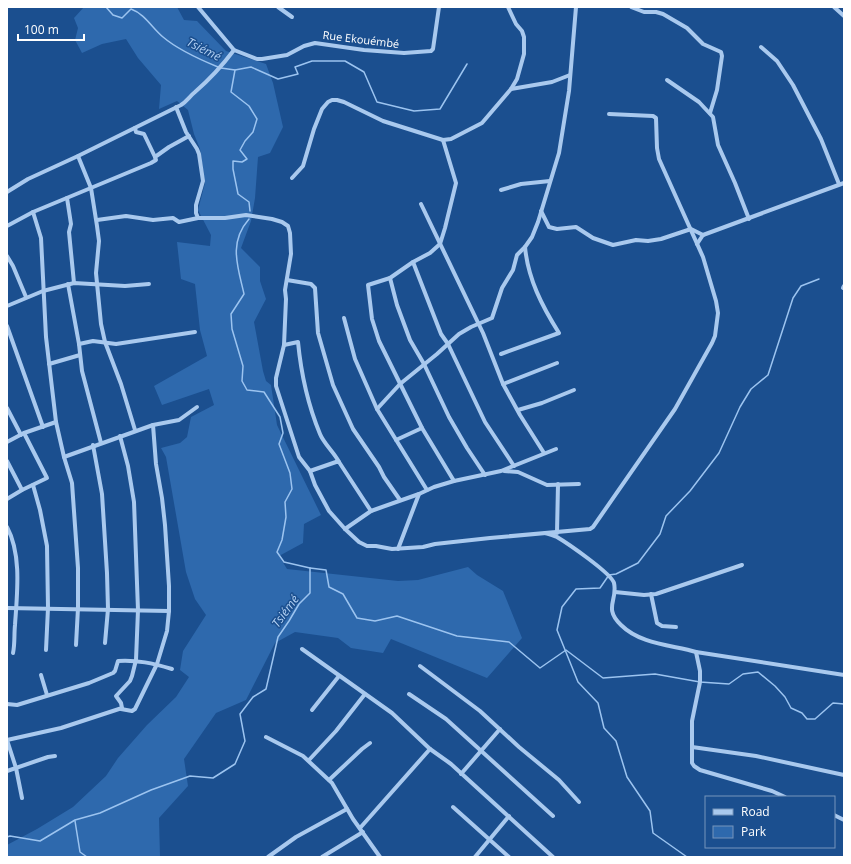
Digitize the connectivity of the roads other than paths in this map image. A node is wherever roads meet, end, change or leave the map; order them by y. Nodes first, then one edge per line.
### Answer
1 (198, 7) edge
2 (278, 7) edge
3 (439, 7) edge
4 (508, 7) edge
5 (576, 7) edge
6 (631, 7) edge
7 (643, 7) edge
8 (834, 7) edge
9 (640, 11) junction
10 (844, 16) edge
11 (292, 17) dead end
12 (761, 47) dead end
13 (234, 50) junction
14 (570, 75) junction
15 (667, 80) dead end
16 (511, 89) junction
17 (176, 108) junction
18 (710, 113) junction
19 (608, 114) dead end
20 (135, 128) junction
21 (189, 136) junction
22 (443, 140) junction
23 (78, 156) junction
24 (155, 157) junction
25 (292, 178) dead end
26 (550, 181) junction
27 (842, 184) edge
28 (91, 188) junction
29 (8, 190) edge
30 (501, 190) dead end
31 (67, 198) junction
32 (421, 204) dead end
33 (541, 211) junction
34 (33, 212) junction
35 (198, 218) junction
36 (749, 219) junction
37 (96, 220) junction
38 (7, 226) edge
39 (691, 229) junction
40 (703, 235) junction
41 (440, 244) junction
42 (698, 244) junction
43 (525, 247) junction
44 (7, 256) edge
45 (413, 262) junction
46 (390, 278) junction
47 (287, 280) junction
48 (74, 283) junction
49 (68, 284) junction
50 (97, 284) junction
51 (149, 284) dead end
52 (43, 291) junction
53 (26, 297) junction
54 (7, 306) edge
55 (344, 318) dead end
56 (478, 324) junction
57 (7, 326) edge
58 (195, 332) dead end
59 (105, 342) junction
60 (79, 344) junction
61 (448, 344) junction
62 (284, 345) junction
63 (501, 354) dead end
64 (80, 355) junction
65 (557, 363) dead end
66 (49, 364) junction
67 (424, 364) junction
68 (400, 384) junction
69 (503, 384) junction
70 (574, 390) dead end
71 (196, 407) dead end
72 (7, 408) edge
73 (377, 409) junction
74 (518, 410) junction
75 (56, 422) junction
76 (153, 424) junction
77 (43, 427) junction
78 (422, 428) junction
79 (135, 430) junction
80 (22, 434) junction
81 (120, 436) junction
82 (396, 440) junction
83 (7, 442) edge
84 (101, 443) junction
85 (93, 445) junction
86 (556, 449) dead end
87 (544, 453) junction
88 (64, 457) junction
89 (7, 461) edge
90 (339, 462) junction
91 (514, 466) junction
92 (310, 471) junction
93 (501, 471) junction
94 (485, 475) junction
95 (454, 481) junction
96 (558, 484) junction
97 (579, 484) dead end
98 (33, 485) junction
99 (22, 490) junction
100 (427, 490) junction
101 (419, 494) junction
102 (7, 499) edge
103 (400, 500) junction
104 (371, 511) junction
105 (7, 526) edge
106 (345, 529) junction
107 (558, 531) junction
108 (545, 533) junction
109 (556, 537) junction
110 (398, 548) junction
111 (742, 566) dead end
112 (615, 592) junction
113 (651, 594) junction
114 (7, 608) edge
115 (16, 608) junction
116 (48, 608) junction
117 (78, 608) junction
118 (108, 609) junction
119 (138, 610) junction
120 (169, 611) junction
121 (676, 627) dead end
122 (105, 643) dead end
123 (76, 645) dead end
124 (302, 649) dead end
125 (46, 650) dead end
126 (696, 652) junction
127 (13, 653) dead end
128 (136, 660) junction
129 (157, 664) junction
130 (420, 666) dead end
131 (172, 669) dead end
132 (41, 675) dead end
133 (844, 675) edge
134 (339, 676) junction
135 (365, 694) junction
136 (409, 694) dead end
137 (47, 695) junction
138 (7, 704) edge
139 (121, 709) junction
140 (312, 710) dead end
141 (500, 729) junction
142 (266, 737) dead end
143 (7, 740) edge
144 (370, 743) dead end
145 (692, 748) junction
146 (430, 749) junction
147 (481, 751) junction
148 (55, 756) dead end
149 (309, 760) junction
150 (16, 768) junction
151 (7, 771) edge
152 (461, 774) junction
153 (844, 775) edge
154 (330, 780) junction
155 (783, 796) edge
156 (22, 798) dead end
157 (579, 802) dead end
158 (453, 807) dead end
159 (347, 809) junction
160 (509, 816) junction
161 (553, 816) dead end
162 (835, 816) edge
163 (844, 820) edge
164 (361, 830) junction
165 (490, 840) junction
166 (268, 857) edge
167 (322, 857) edge
168 (380, 857) edge
169 (475, 857) edge
170 (510, 857) edge
171 (553, 857) edge

1 - 13 street, Rue Ekouémbé
2 - 11 street
3 - 13 street, Rue Ekouémbé
4 - 16 street
5 - 14 street
6 - 9 street
7 - 9 street
8 - 10 street
9 - 18 street
12 - 27 street
13 - 17 street
14 - 16 street
14 - 26 street
15 - 18 street
16 - 22 street
17 - 20 street
17 - 21 street
18 - 36 street
19 - 39 street
20 - 23 street
20 - 24 street
21 - 24 street
21 - 35 street
22 - 25 street
22 - 41 street
23 - 28 street
23 - 29 street
24 - 28 street
26 - 30 street
26 - 33 street
27 - 36 street
28 - 31 street
28 - 37 street
31 - 34 street
31 - 48 street
32 - 41 street
33 - 39 street
33 - 43 street
34 - 38 street
34 - 52 street
35 - 37 street
35 - 47 street
36 - 40 street
37 - 50 street
39 - 40 street
39 - 42 street
40 - 42 street
41 - 45 street
41 - 56 street
42 - 107 street
43 - 56 street
43 - 63 street
44 - 53 street
45 - 46 street
45 - 61 street
46 - 67 street
46 - 68 street
47 - 62 street
47 - 103 street
48 - 49 street
48 - 50 street
49 - 52 street
49 - 60 street
50 - 51 street
50 - 59 street
52 - 53 street
52 - 66 street
53 - 54 street
55 - 73 street
56 - 61 street
56 - 69 street
57 - 77 street
58 - 59 street
59 - 60 street
59 - 79 street
60 - 64 street
61 - 67 street
61 - 91 street
62 - 90 street
62 - 92 street
64 - 66 street
64 - 84 street
65 - 69 street
66 - 75 street
67 - 68 street
67 - 94 street
68 - 73 street
68 - 78 street
69 - 74 street
70 - 74 street
71 - 76 street
72 - 80 street
73 - 82 street
74 - 87 street
75 - 77 street
75 - 88 street
76 - 79 street
76 - 120 street
77 - 80 street
78 - 82 street
78 - 95 street
79 - 81 street
80 - 83 street
80 - 98 street
81 - 84 street
81 - 119 street
82 - 100 street
84 - 85 street
85 - 88 street
85 - 118 street
86 - 87 street
87 - 91 street
88 - 117 street
89 - 99 street
90 - 92 street
90 - 104 street
91 - 93 street
92 - 106 street
93 - 94 street
93 - 96 street
94 - 95 street
95 - 100 street
96 - 97 street
96 - 107 street
98 - 99 street
98 - 116 street
99 - 102 street
100 - 101 street
101 - 103 street
101 - 110 street
103 - 104 street
104 - 106 street
105 - 115 street
106 - 110 street
107 - 108 street
107 - 109 street
108 - 109 street
108 - 110 street
109 - 112 street
111 - 113 street
112 - 113 street
112 - 126 street
113 - 121 street
114 - 115 street
115 - 116 street
115 - 127 street
116 - 117 street
116 - 125 street
117 - 118 street
117 - 123 street
118 - 119 street
118 - 122 street
119 - 120 street
119 - 128 street
120 - 129 street
124 - 134 street
126 - 133 street
126 - 145 street
128 - 129 street
128 - 137 street
128 - 139 street
129 - 131 street
129 - 139 street
130 - 141 street
132 - 137 street
134 - 135 street
134 - 140 street
135 - 146 street
135 - 149 street
136 - 147 street
137 - 138 street
139 - 143 street
141 - 147 street
141 - 157 street
142 - 149 street
143 - 150 street
144 - 154 street
145 - 153 street
145 - 155 street
146 - 152 street
146 - 164 street
147 - 152 street
147 - 161 street
148 - 150 street
149 - 154 street
150 - 151 street
150 - 156 street
152 - 160 street
154 - 159 street
158 - 165 street
159 - 164 street
159 - 166 street
160 - 165 street
160 - 171 street
162 - 163 street
164 - 167 street
164 - 168 street
165 - 169 street
165 - 170 street

